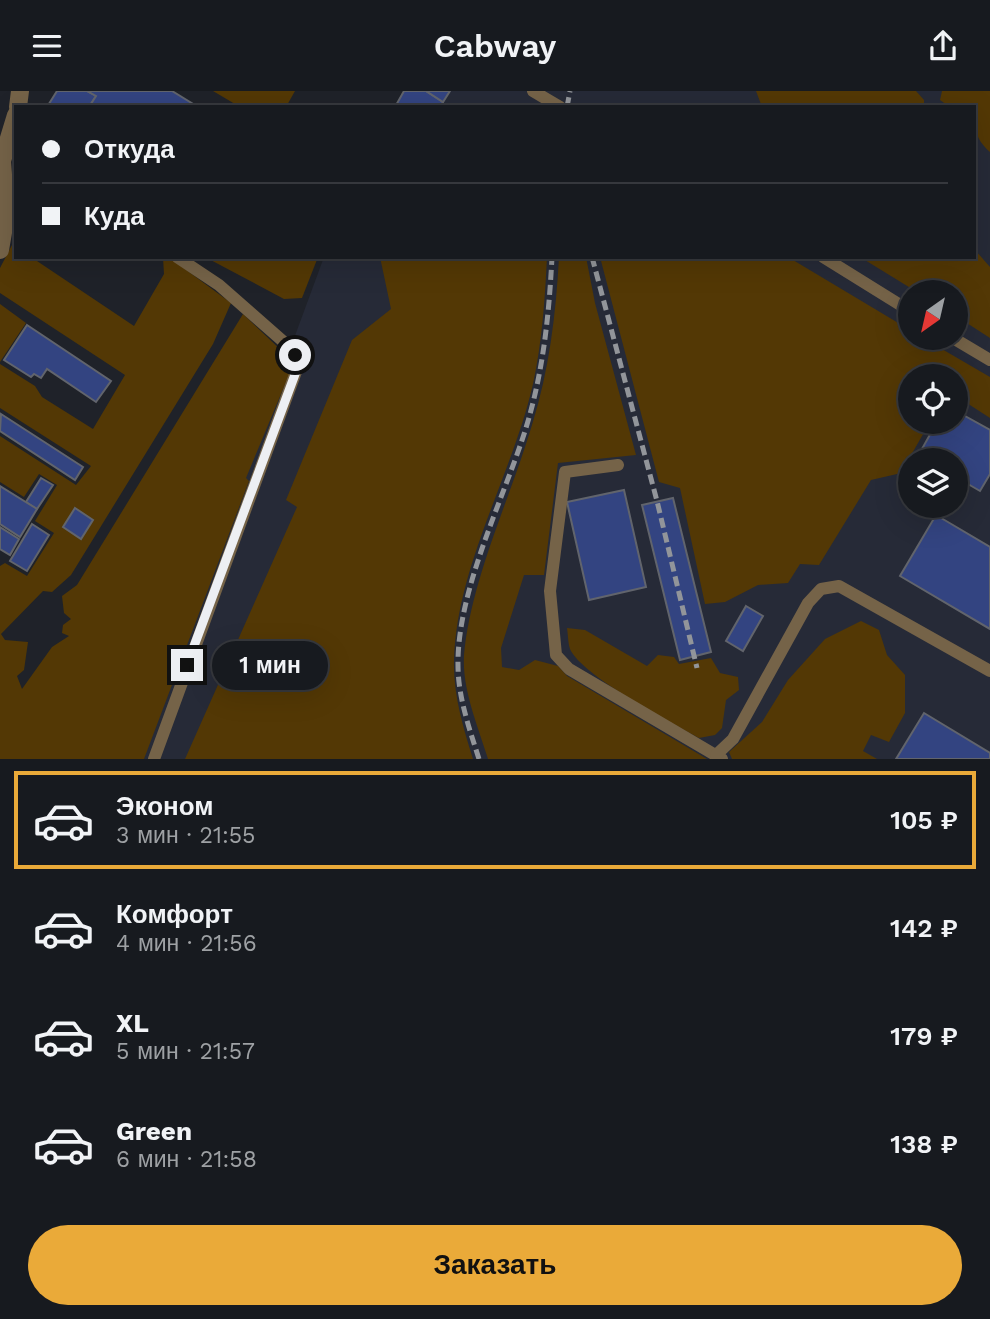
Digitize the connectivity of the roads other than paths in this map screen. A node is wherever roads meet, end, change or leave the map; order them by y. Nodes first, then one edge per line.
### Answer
1 (533, 91) edge
2 (557, 105) edge
3 (14, 130) edge
4 (9, 166) edge
5 (0, 250) edge
6 (180, 259) edge
7 (826, 259) edge
8 (898, 304) edge
9 (968, 347) edge
10 (990, 361) edge
11 (618, 465) dead end
12 (990, 671) edge
13 (719, 757) edge
14 (154, 759) edge

1 - 2 lane
3 - 4 street
4 - 5 street
6 - 14 lane
7 - 8 lane
9 - 10 lane
11 - 13 lane
12 - 13 lane

